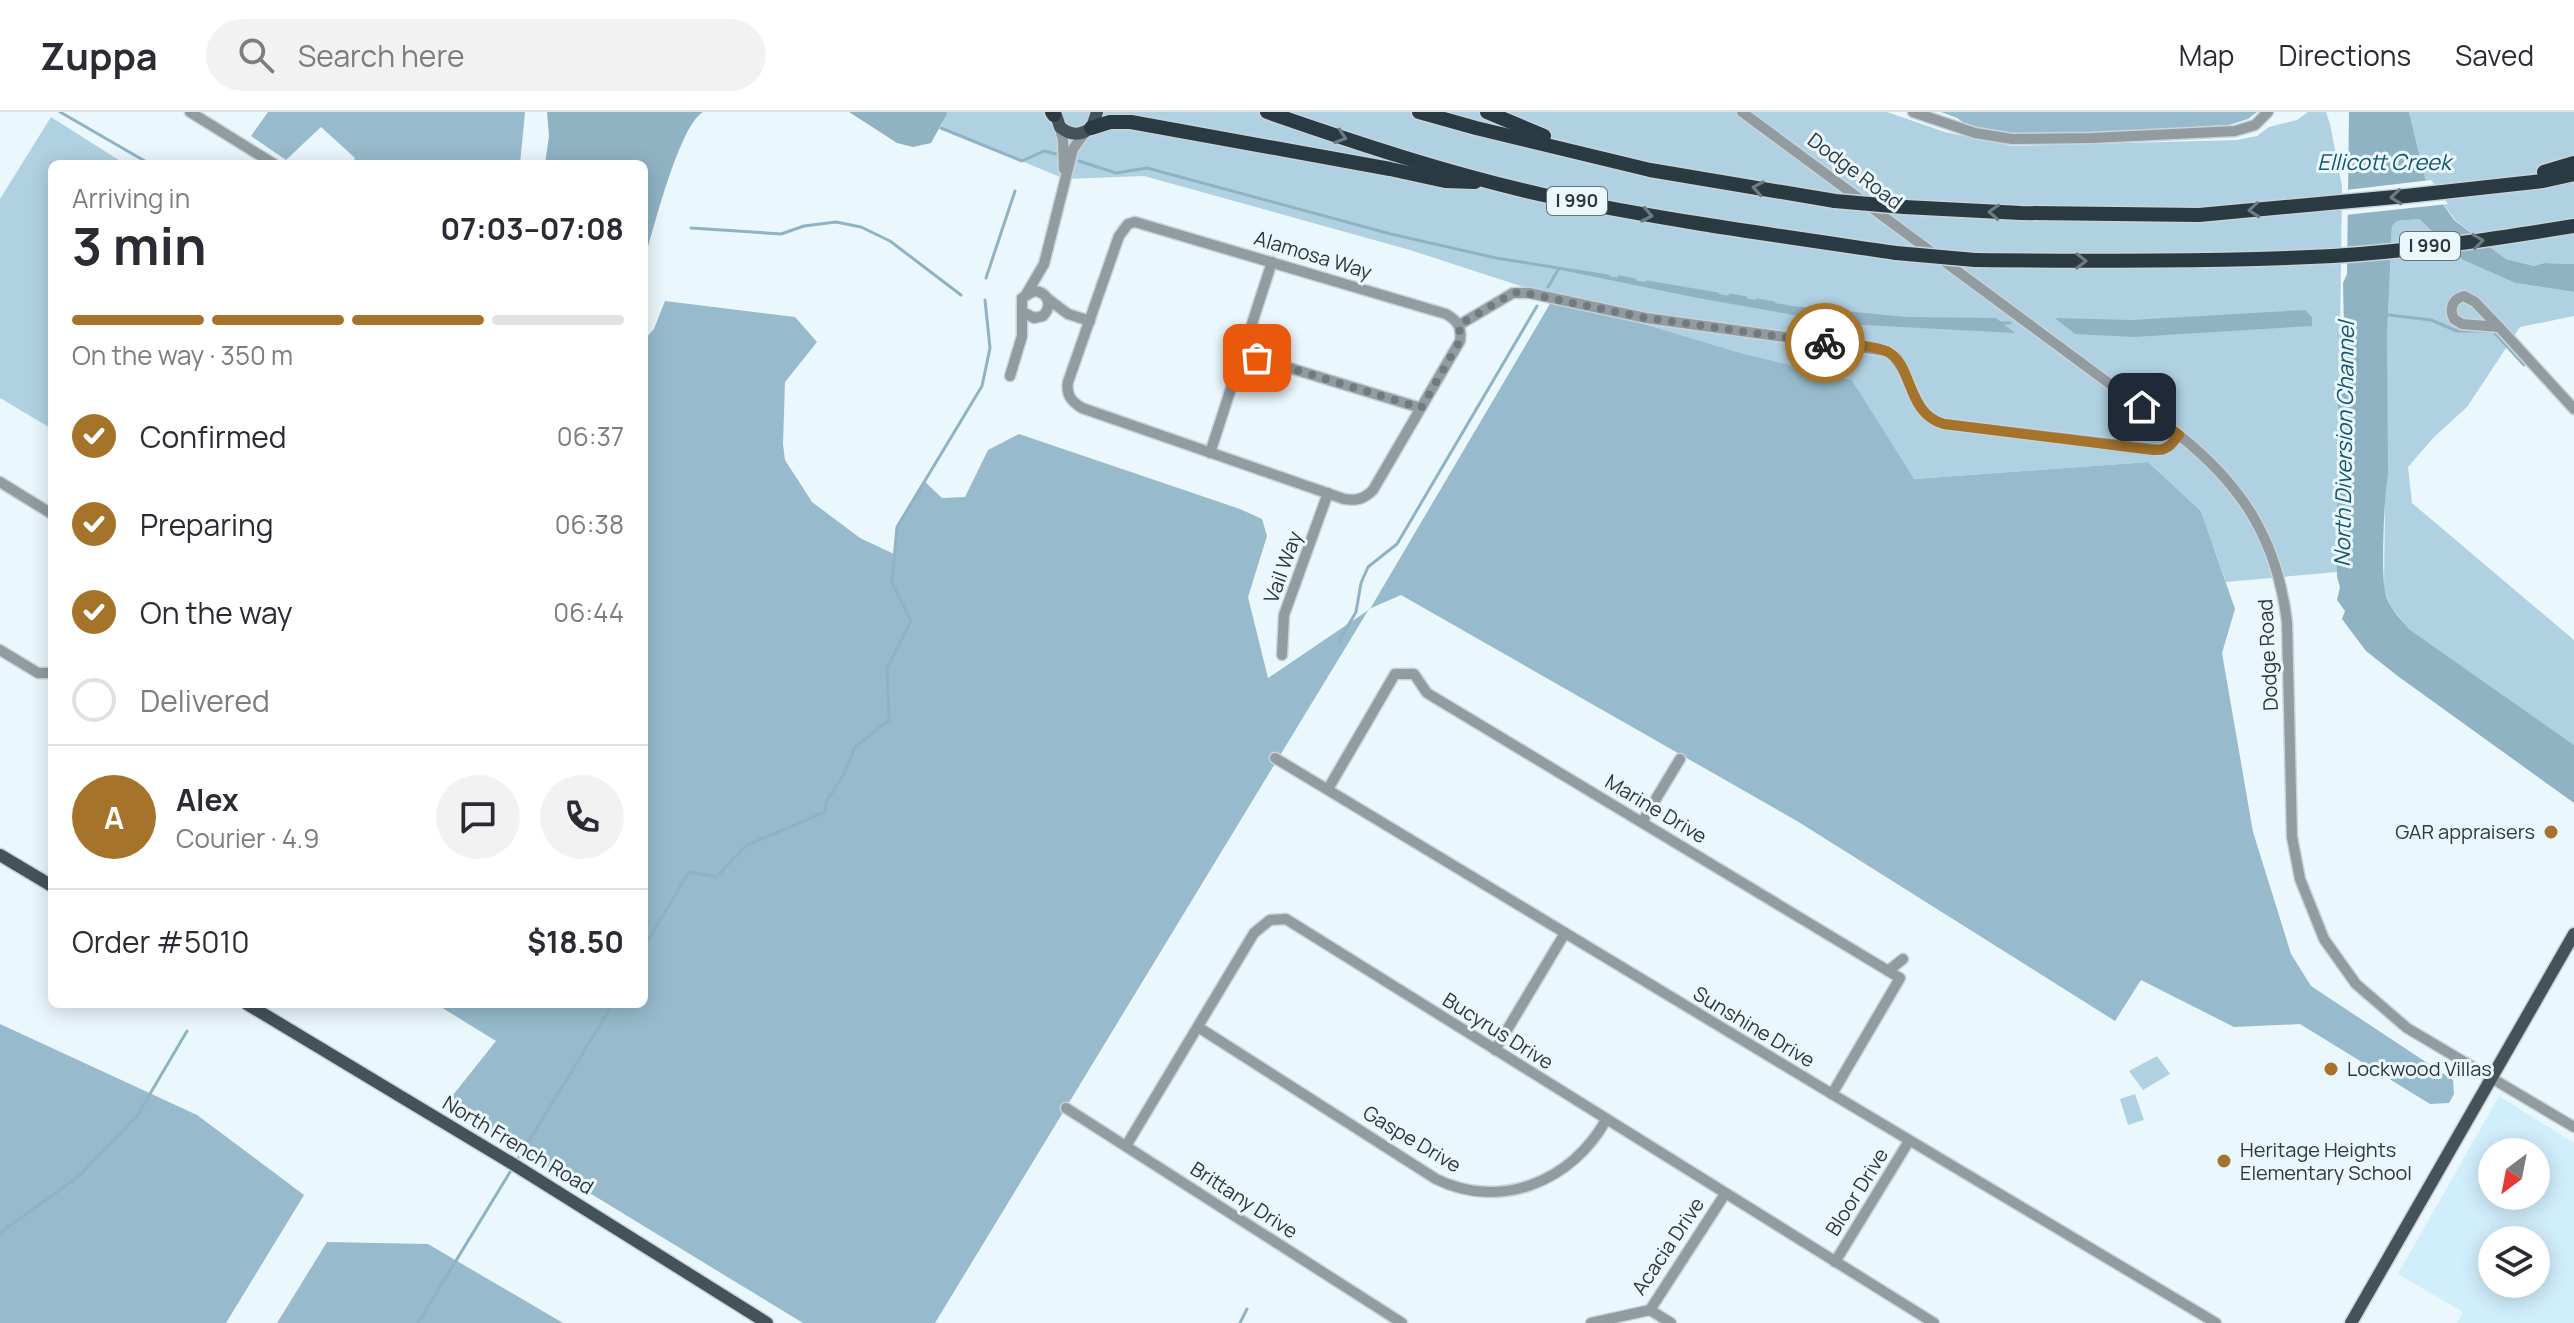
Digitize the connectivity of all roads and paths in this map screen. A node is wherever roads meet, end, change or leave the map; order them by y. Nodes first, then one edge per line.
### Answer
1 (1097, 112) edge
2 (1267, 112) edge
3 (1419, 112) edge
4 (1487, 112) edge
5 (1742, 112) edge
6 (1913, 112) edge
7 (2268, 112) edge
8 (194, 113) edge
9 (1055, 116) edge
10 (1089, 130) junction
11 (1577, 151) junction
12 (268, 160) edge
13 (2574, 163) edge
14 (2574, 174) edge
15 (1065, 179) junction
16 (1499, 183) junction
17 (2505, 185) junction
18 (2574, 226) edge
19 (1272, 262) junction
20 (1044, 264) junction
21 (1027, 293) junction
22 (1047, 298) junction
23 (1023, 312) junction
24 (1068, 314) junction
25 (1041, 317) junction
26 (1090, 321) junction
27 (1459, 325) junction
28 (2499, 327) dead end
29 (1022, 336) junction
30 (1244, 354) junction
31 (1010, 376) dead end
32 (1421, 408) junction
33 (2574, 409) edge
34 (2179, 435) junction
35 (1210, 453) junction
36 (0, 482) edge
37 (1328, 493) junction
38 (48, 512) edge
39 (0, 650) edge
40 (1282, 655) dead end
41 (48, 673) edge
42 (1275, 758) dead end
43 (1680, 759) dead end
44 (1328, 789) junction
45 (1642, 822) junction
46 (0, 855) edge
47 (48, 884) edge
48 (1565, 933) junction
49 (2574, 934) edge
50 (1903, 959) dead end
51 (1888, 971) junction
52 (254, 1008) edge
53 (1198, 1027) junction
54 (1495, 1050) junction
55 (2490, 1077) junction
56 (1832, 1094) junction
57 (1066, 1108) dead end
58 (1606, 1120) junction
59 (2574, 1127) edge
60 (1909, 1141) junction
61 (1126, 1146) junction
62 (1725, 1194) junction
63 (1835, 1262) junction
64 (1650, 1310) junction
65 (767, 1323) edge
66 (1402, 1323) edge
67 (1591, 1323) edge
68 (1671, 1323) edge
69 (1934, 1323) edge
70 (2216, 1323) edge
71 (2351, 1323) edge

1 - 10 main road
2 -> 16 highway, I 990
3 - 11 highway, I 990
4 - 11 highway
5 - 34 street, Dodge Road
6 - 7 street
8 - 12 street
9 - 10 main road
9 - 15 street
10 - 15 street
10 - 16 highway
17 -> 11 highway, I 990, bridge
13 - 17 highway
14 - 17 highway, I 990
15 - 20 street
16 -> 18 highway, I 990, bridge
19 - 26 street, Alamosa Way
19 - 27 street, Alamosa Way
19 - 30 street
20 - 21 street
20 - 22 street
21 - 22 street
21 - 23 street
22 - 24 street
22 - 25 street
23 - 25 street
23 - 29 street
24 - 25 street
24 - 26 street
25 - 29 street
26 - 35 street, Alamosa Way
27 - 32 street, Alamosa Way
27 - 34 street
28 - 33 street
29 - 31 street
30 - 32 street
30 - 35 street
32 - 37 street, Alamosa Way
34 - 55 street, Dodge Road
35 - 37 street, Alamosa Way
36 - 38 street
37 - 40 street, Vail Way
39 - 41 street
42 - 44 street, Sunshine Drive
43 - 45 street
44 - 45 street, Marine Drive
44 - 48 street, Sunshine Drive
45 - 51 street, Marine Drive
46 - 47 main road
48 - 54 street
48 - 56 street, Sunshine Drive
49 - 55 main road
50 - 51 street
51 - 56 street
52 - 65 main road, North French Road
53 - 54 street, Bucyrus Drive
53 - 58 street, Gaspe Drive
53 - 61 street, Bucyrus Drive
54 - 58 street, Bucyrus Drive
55 - 59 street, Dodge Road
55 - 71 main road
56 - 60 street, Sunshine Drive
57 - 61 street, Brittany Drive
58 - 62 street, Bucyrus Drive
60 - 63 street, Bloor Drive
60 - 70 street, Sunshine Drive
61 - 66 street, Brittany Drive
62 - 63 street, Bucyrus Drive
62 - 64 street, Acacia Drive
63 - 69 street, Bucyrus Drive
64 - 67 street, Acacia Drive
64 - 68 street

